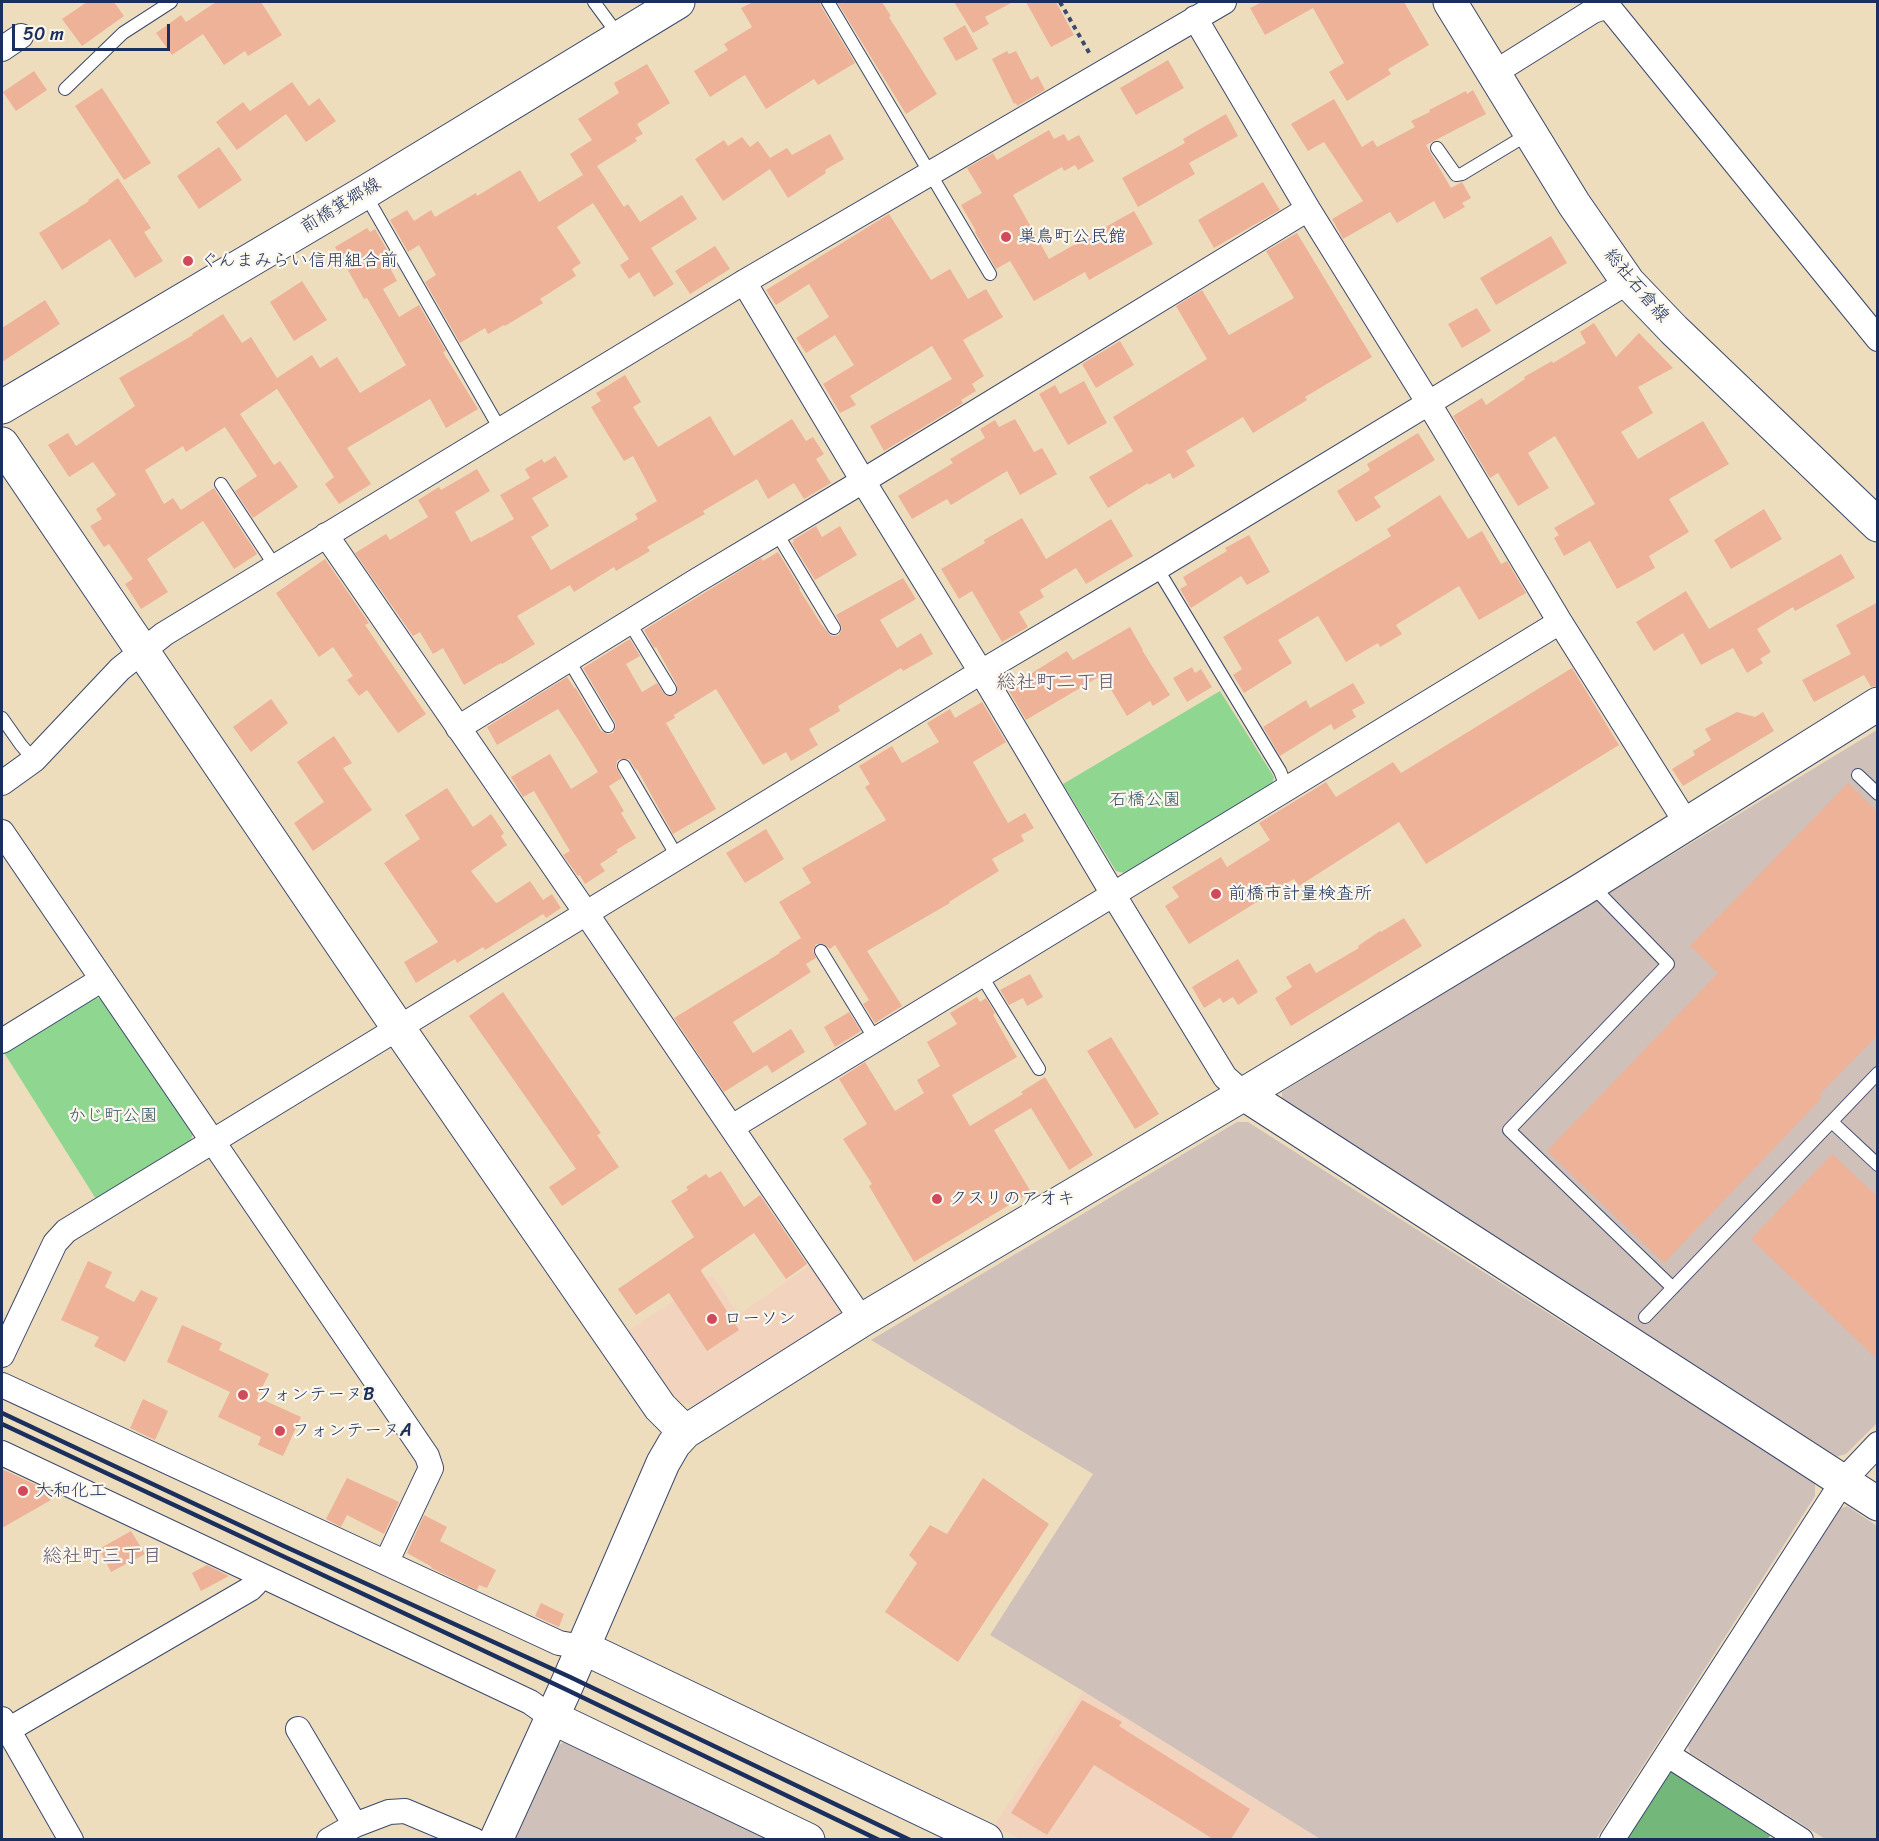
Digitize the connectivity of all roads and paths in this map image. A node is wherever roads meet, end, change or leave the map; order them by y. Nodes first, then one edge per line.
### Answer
1 (171, 2) edge
2 (594, 2) edge
3 (678, 2) edge
4 (828, 2) edge
5 (1060, 2) edge
6 (1224, 2) edge
7 (1450, 2) edge
8 (1605, 4) edge
9 (1195, 18) junction
10 (620, 37) junction
11 (1101, 73) junction
12 (1494, 73) junction
13 (65, 89) dead end
14 (1530, 133) junction
15 (1437, 148) dead end
16 (930, 174) junction
17 (364, 193) junction
18 (1308, 209) junction
19 (990, 274) dead end
20 (744, 282) junction
21 (1628, 282) junction
22 (1878, 339) edge
23 (1428, 402) junction
24 (2, 407) edge
25 (500, 429) junction
26 (2, 444) edge
27 (863, 481) junction
28 (221, 484) dead end
29 (1878, 525) edge
30 (776, 532) junction
31 (326, 535) junction
32 (275, 566) junction
33 (1157, 568) junction
34 (630, 622) junction
35 (1560, 622) junction
36 (834, 628) dead end
37 (144, 652) junction
38 (568, 659) junction
39 (981, 672) junction
40 (670, 689) dead end
41 (1878, 704) edge
42 (2, 718) edge
43 (608, 726) dead end
44 (458, 728) junction
45 (34, 760) junction
46 (624, 766) dead end
47 (1858, 776) dead end
48 (2, 783) edge
49 (1287, 789) junction
50 (1878, 794) edge
51 (1687, 824) junction
52 (2, 832) edge
53 (678, 858) junction
54 (1583, 889) junction
55 (1113, 894) junction
56 (586, 914) junction
57 (821, 951) dead end
58 (981, 975) junction
59 (102, 980) junction
60 (399, 1029) junction
61 (875, 1039) junction
62 (2, 1041) edge
63 (1039, 1069) dead end
64 (1878, 1073) edge
65 (1244, 1094) junction
66 (1832, 1122) junction
67 (732, 1127) junction
68 (213, 1141) junction
69 (1878, 1165) edge
70 (1673, 1288) junction
71 (1645, 1317) dead end
72 (862, 1320) junction
73 (2, 1355) edge
74 (2, 1385) edge
75 (685, 1432) junction
76 (1878, 1444) edge
77 (2, 1453) edge
78 (1842, 1481) junction
79 (1878, 1504) edge
80 (386, 1563) junction
81 (258, 1574) junction
82 (582, 1647) junction
83 (551, 1717) junction
84 (4, 1724) edge
85 (298, 1729) dead end
86 (1668, 1755) junction
87 (355, 1825) junction
88 (65, 1835) edge
89 (329, 1839) edge
90 (474, 1839) edge
91 (496, 1839) edge
92 (808, 1839) edge
93 (986, 1839) edge
94 (1612, 1839) edge
95 (1801, 1839) edge

1 - 13 lane
2 - 10 lane
3 - 10 street, 前橋箕郷線
4 - 16 lane
5 - 11 path
6 - 9 street
7 - 12 street, 総社石倉線
8 - 12 street
8 - 22 street
9 - 11 street
9 - 18 street
10 - 17 street, 前橋箕郷線
11 - 16 street
12 - 14 street, 総社石倉線
14 - 15 lane
14 - 21 street, 総社石倉線
16 - 19 lane
16 - 20 street
17 - 24 street, 前橋箕郷線
17 - 25 lane
18 - 23 street
18 - 27 street
20 - 25 street
20 - 27 street
21 - 23 street
21 - 29 street, 総社石倉線
23 - 33 street
23 - 35 street
25 - 31 street
26 - 37 street
27 - 30 street
27 - 39 street
28 - 32 lane
30 - 34 street
30 - 36 lane
31 - 32 street
31 - 44 street
32 - 37 street
33 - 39 street
33 - 49 lane
34 - 38 street
34 - 40 lane
35 - 49 street
35 - 51 street
37 - 45 street
37 - 60 street
38 - 43 lane
38 - 44 street
39 - 53 street
39 - 55 street
41 - 51 street
42 - 45 lane
44 - 56 street
45 - 48 street
46 - 53 lane
47 - 50 lane
49 - 55 street
51 - 54 street
52 - 59 street
53 - 56 street
54 - 65 street
54 - 70 lane
55 - 58 street
55 - 65 street
56 - 60 street
56 - 67 street
57 - 61 lane
58 - 61 street
58 - 63 lane
59 - 62 street
59 - 68 street
60 - 68 street
60 - 75 street
61 - 67 street
64 - 66 lane
65 - 72 street
65 - 78 street
66 - 69 lane
66 - 70 lane
67 - 72 street
68 - 73 street
68 - 80 street
70 - 71 lane
72 - 75 street
74 - 80 street
75 - 82 street
76 - 78 street
77 - 81 street
78 - 79 street
78 - 86 street
80 - 82 street
81 - 83 street
81 - 84 street
82 - 83 street
82 - 93 street
83 - 91 street
83 - 92 street
84 - 88 street
85 - 87 street
86 - 94 street
86 - 95 street
87 - 89 street
87 - 90 street

